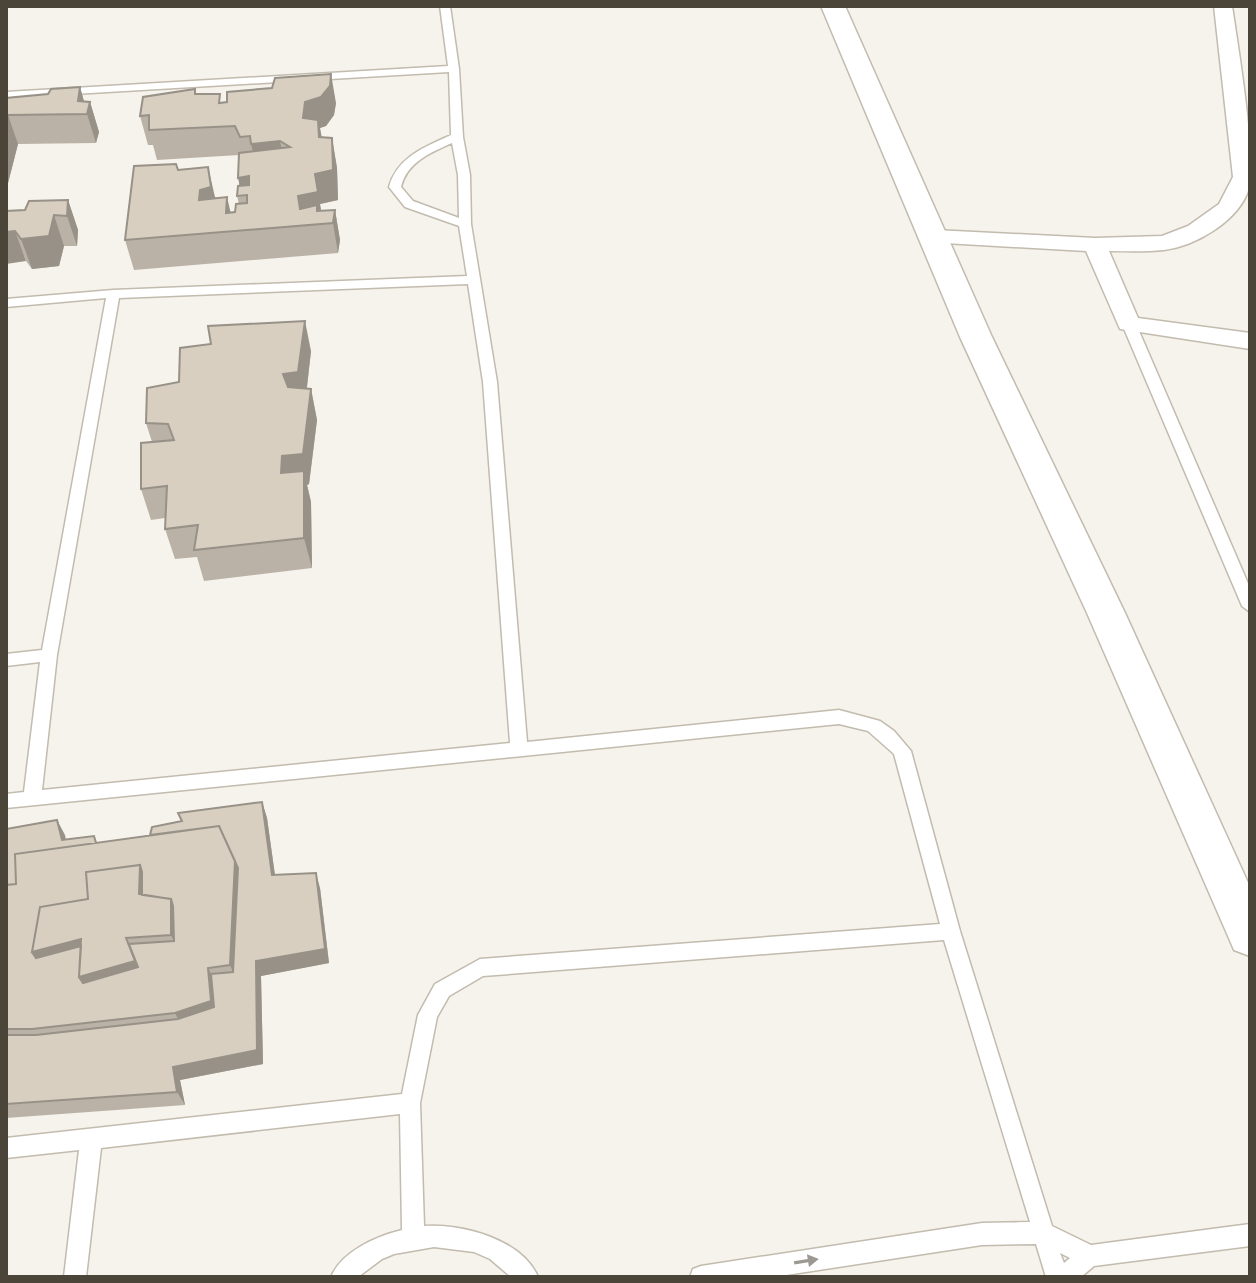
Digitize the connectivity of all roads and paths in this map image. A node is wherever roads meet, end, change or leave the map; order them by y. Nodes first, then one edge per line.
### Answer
1 (445, 6) edge
2 (833, 6) edge
3 (1223, 6) edge
4 (454, 69) junction
5 (1241, 79) edge
6 (6, 95) edge
7 (457, 137) junction
8 (465, 224) junction
9 (935, 237) junction
10 (1095, 245) junction
11 (474, 280) junction
12 (113, 294) junction
13 (6, 303) edge
14 (1129, 324) junction
15 (1250, 341) edge
16 (1250, 606) edge
17 (49, 655) junction
18 (6, 660) edge
19 (519, 749) junction
20 (32, 798) junction
21 (6, 801) edge
22 (951, 931) junction
23 (1250, 936) edge
24 (410, 1103) junction
25 (91, 1140) junction
26 (6, 1148) edge
27 (1044, 1233) junction
28 (1250, 1235) edge
29 (413, 1236) junction
30 (1090, 1256) junction
31 (75, 1277) edge
32 (342, 1277) edge
33 (527, 1277) edge
34 (701, 1277) edge
35 (1060, 1277) edge

1 - 4 lane
2 - 9 street
3 - 5 street
4 - 6 lane
4 - 7 lane
5 - 10 street
7 - 8 lane
7 - 8 lane
8 - 11 lane
9 - 10 street
9 - 23 street
10 - 14 street
11 - 12 lane
11 - 19 lane
12 - 13 lane
12 - 17 lane
14 - 15 street
14 - 16 lane
17 - 18 lane
17 - 20 lane
19 - 20 lane
19 - 22 lane
20 - 21 lane
22 - 24 lane
22 - 27 lane
24 - 25 lane
24 - 29 lane
25 - 26 lane
25 - 31 lane
27 - 30 lane
34 -> 27 lane
27 - 35 lane
28 - 30 lane
29 - 32 lane
29 - 33 lane
30 - 35 lane

